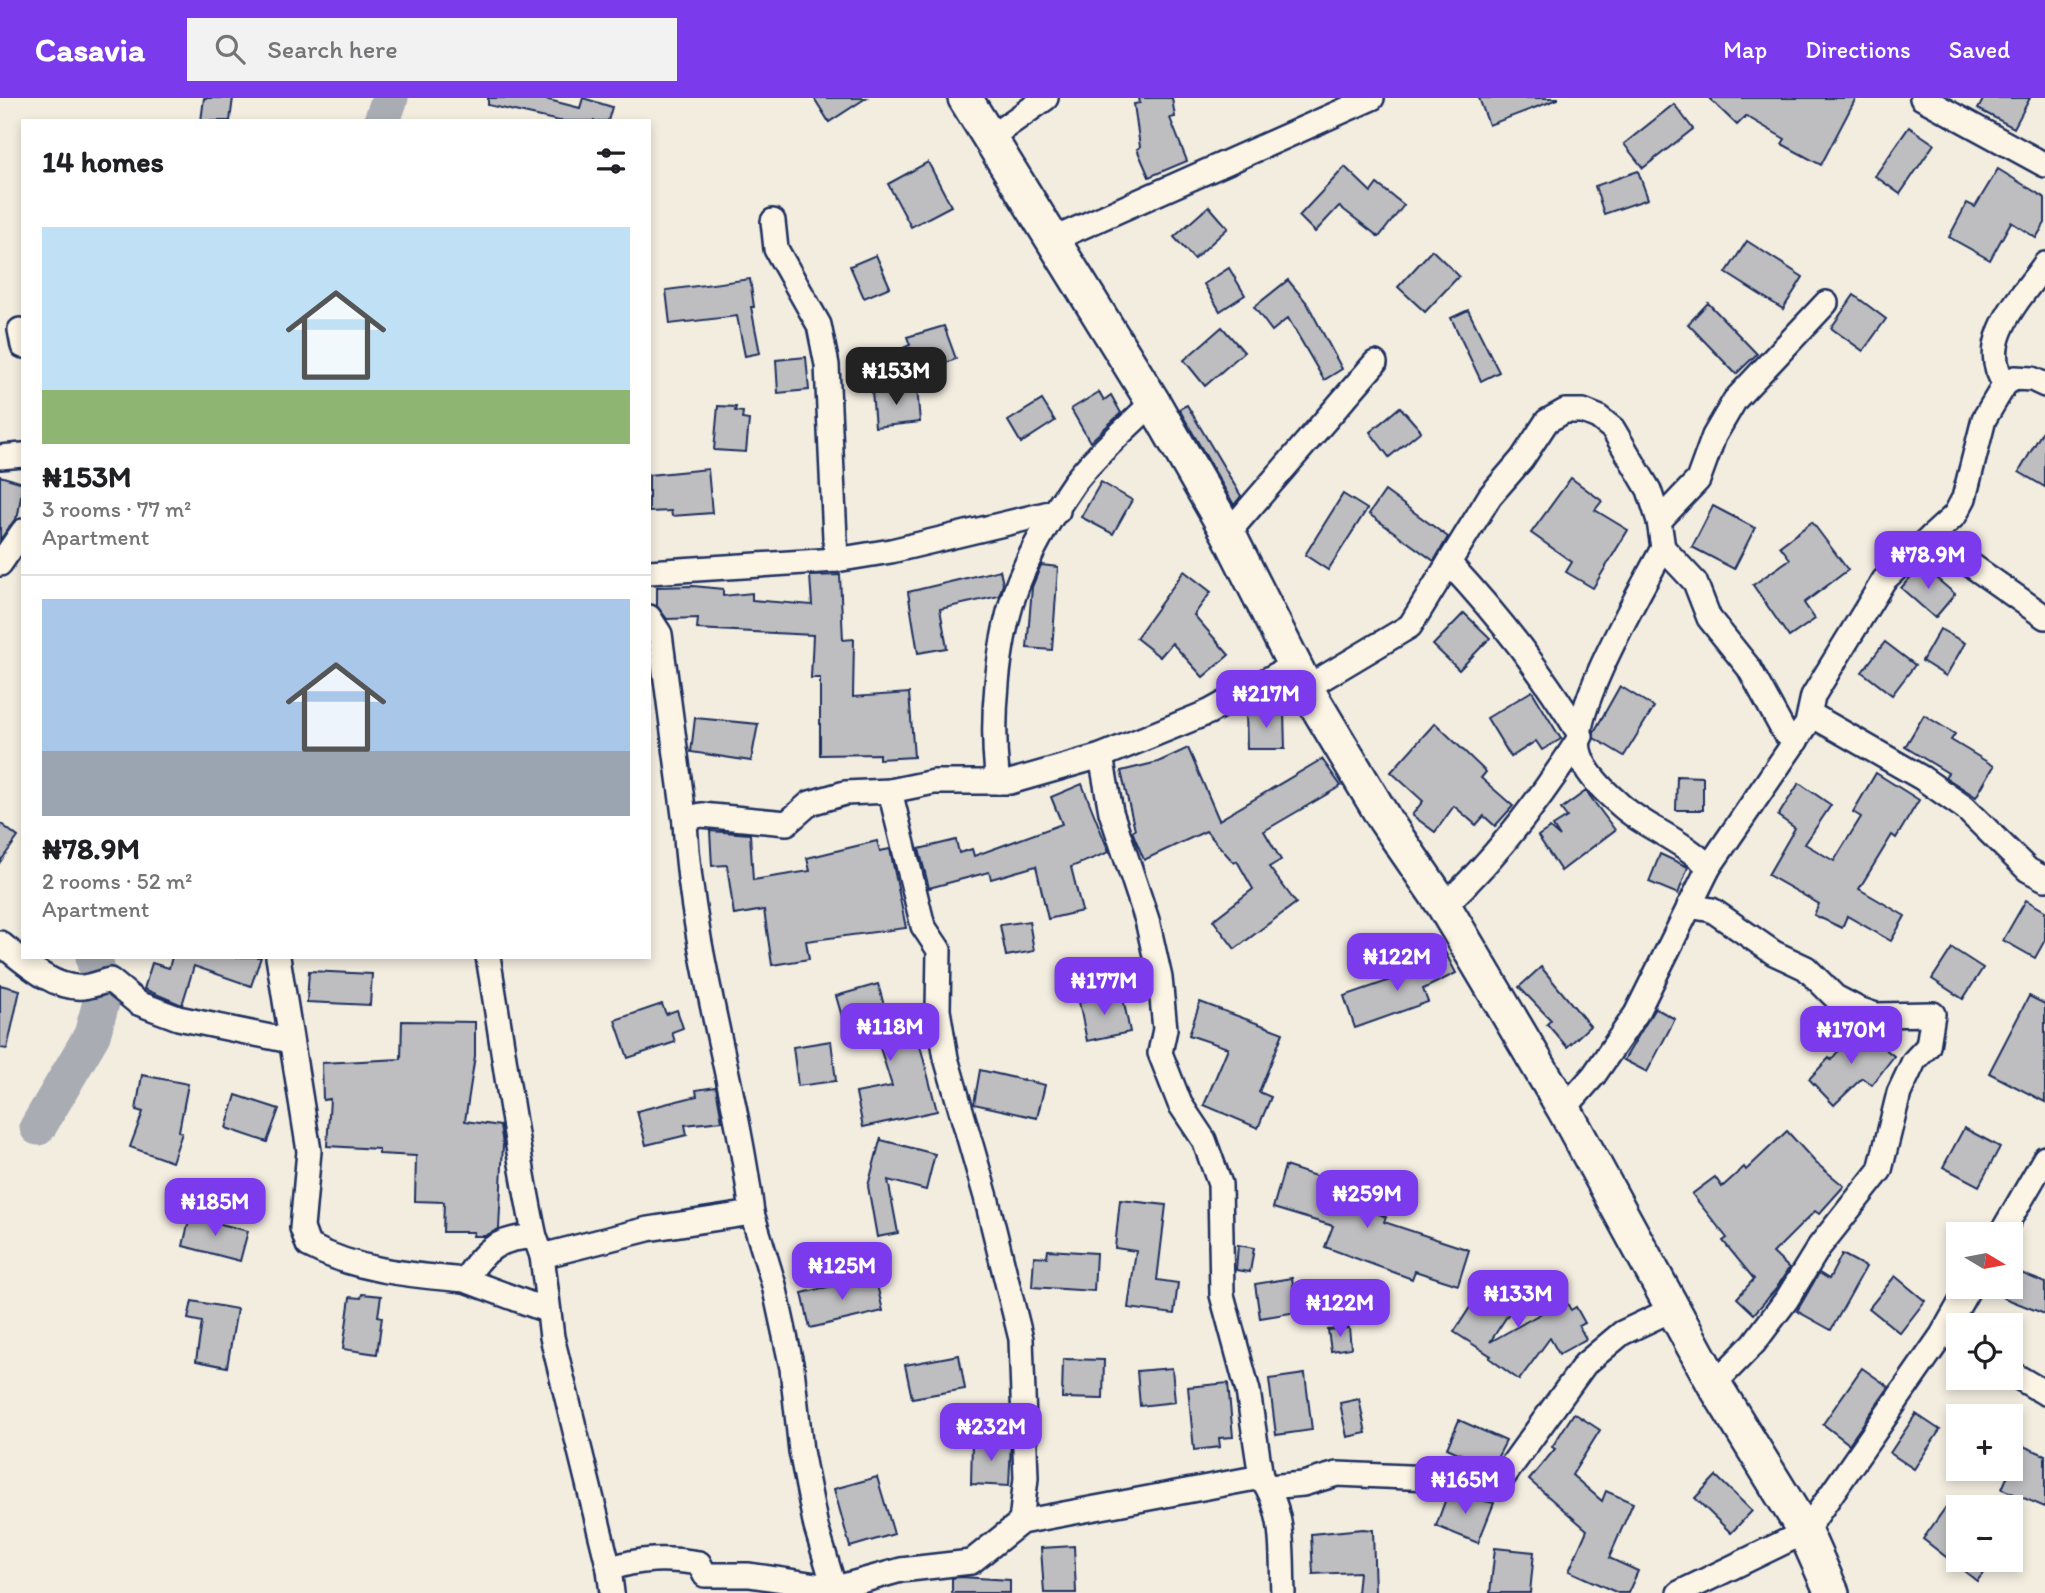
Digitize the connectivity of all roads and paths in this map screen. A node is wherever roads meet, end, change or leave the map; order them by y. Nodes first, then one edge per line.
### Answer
1 (965, 98) edge
2 (1046, 98) edge
3 (1372, 98) edge
4 (1929, 100) edge
5 (988, 139) junction
6 (2045, 165) edge
7 (773, 221) dead end
8 (1052, 240) junction
9 (2045, 264) edge
10 (1826, 303) dead end
11 (1375, 363) dead end
12 (2005, 384) junction
13 (2045, 385) edge
14 (1153, 402) junction
15 (21, 455) edge
16 (0, 457) edge
17 (1058, 510) junction
18 (1659, 521) junction
19 (1228, 533) junction
20 (21, 534) edge
21 (1931, 537) junction
22 (1663, 548) junction
23 (836, 560) junction
24 (1450, 563) junction
25 (0, 564) edge
26 (651, 572) edge
27 (2045, 617) edge
28 (651, 620) edge
29 (1300, 677) junction
30 (1810, 714) junction
31 (1581, 736) junction
32 (1796, 741) junction
33 (1101, 756) junction
34 (998, 782) junction
35 (890, 790) junction
36 (685, 823) junction
37 (1709, 867) junction
38 (2045, 879) edge
39 (1444, 906) junction
40 (1689, 906) junction
41 (0, 943) edge
42 (21, 958) edge
43 (22, 959) edge
44 (278, 959) edge
45 (488, 959) edge
46 (290, 1041) junction
47 (1564, 1109) junction
48 (2045, 1158) edge
49 (752, 1213) junction
50 (2008, 1222) edge
51 (538, 1246) junction
52 (465, 1280) junction
53 (1673, 1309) junction
54 (546, 1310) junction
55 (1946, 1344) edge
56 (2023, 1380) edge
57 (1714, 1384) junction
58 (2045, 1392) edge
59 (1265, 1482) junction
60 (1021, 1522) junction
61 (1805, 1532) junction
62 (609, 1569) junction
63 (836, 1590) edge
64 (612, 1593) edge
65 (1283, 1593) edge
66 (1679, 1593) edge
67 (1832, 1593) edge

1 - 5 street
2 - 5 street
3 - 8 street
4 - 6 street
5 - 8 street
7 - 23 street
8 - 14 street
9 - 12 street
10 - 18 street
11 - 19 street
12 - 13 street
12 - 21 street
14 - 17 street
14 - 19 street
15 - 16 street
17 - 23 street
17 - 34 street
18 - 22 street
18 - 24 street
19 - 29 street
20 - 25 street
21 - 27 street
21 - 30 street
22 - 31 street
22 - 32 street
23 - 26 street
24 - 29 street
24 - 31 street
28 - 36 street
29 - 33 street
29 - 39 street
30 - 32 street
30 - 38 street
31 - 37 street
31 - 39 street
32 - 37 street
33 - 34 street
33 - 59 street
34 - 35 street
35 - 36 street
35 - 60 street
36 - 49 street
37 - 40 street
39 - 47 street
40 - 47 street
40 - 57 street
41 - 42 street
43 - 46 street
44 - 46 street
45 - 51 street
46 - 52 street
47 - 53 street
48 - 50 street
49 - 51 street
49 - 63 street
51 - 52 street
51 - 54 street
52 - 54 street
53 - 57 street
53 - 59 street
54 - 62 street
55 - 61 street
56 - 58 street
57 - 61 street
59 - 60 street
59 - 65 street
60 - 63 street
61 - 66 street
61 - 67 street
62 - 63 street
62 - 64 street

